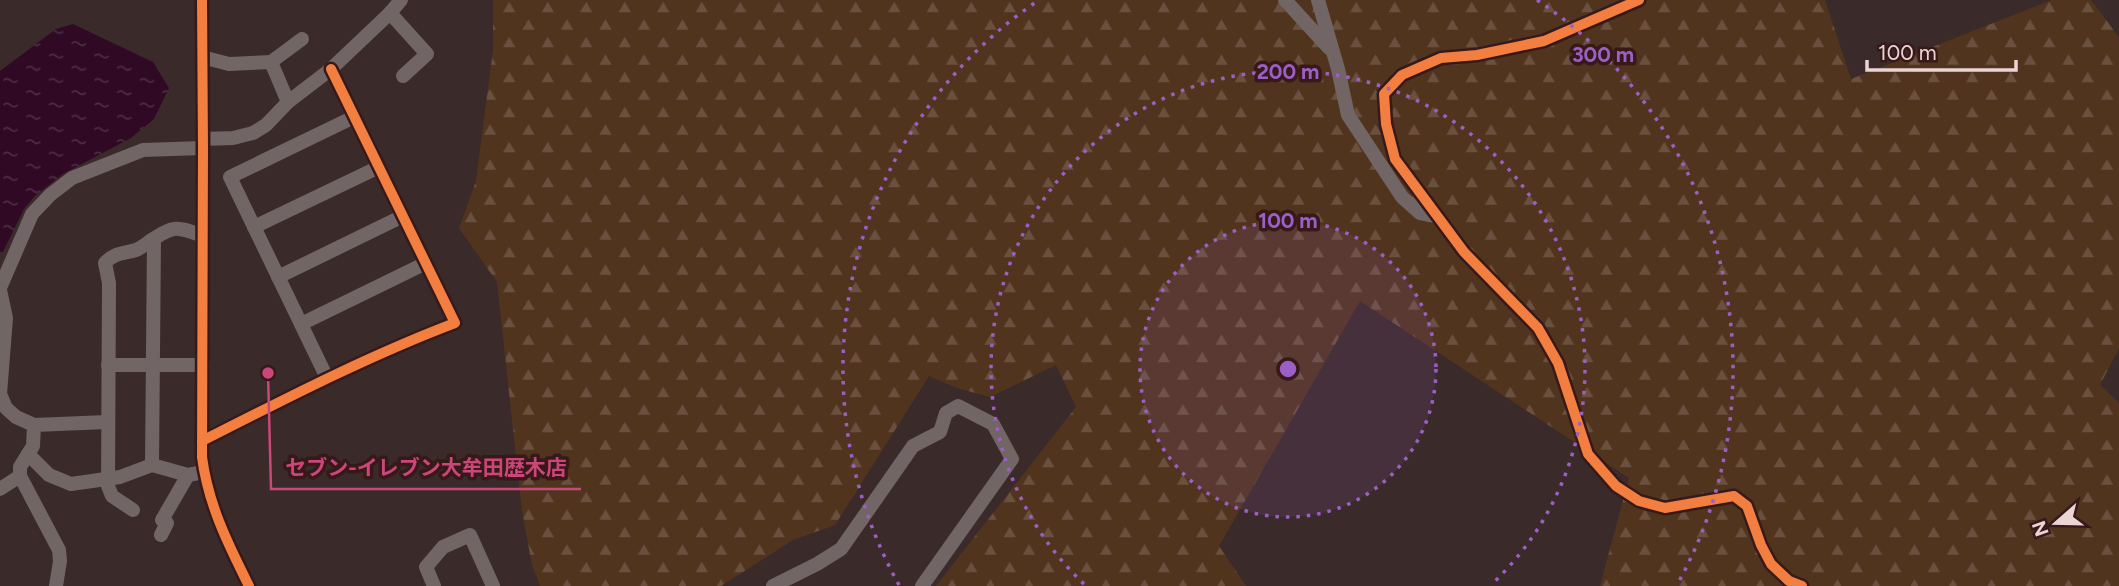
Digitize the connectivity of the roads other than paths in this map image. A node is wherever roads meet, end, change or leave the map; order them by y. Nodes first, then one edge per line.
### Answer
1 (201, 0) edge
2 (401, 0) edge
3 (1285, 0) edge
4 (1318, 0) edge
5 (1639, 0) edge
6 (390, 13) junction
7 (302, 39) dead end
8 (1331, 51) junction
9 (202, 57) junction
10 (271, 62) junction
11 (331, 69) junction
12 (402, 75) dead end
13 (288, 102) junction
14 (354, 117) junction
15 (203, 143) junction
16 (379, 167) junction
17 (403, 216) junction
18 (1436, 216) junction
19 (254, 228) junction
20 (203, 236) junction
21 (154, 239) junction
22 (426, 263) junction
23 (278, 277) junction
24 (1, 284) edge
25 (300, 324) junction
26 (108, 365) junction
27 (153, 365) junction
28 (203, 365) junction
29 (327, 378) junction
30 (107, 422) junction
31 (34, 425) junction
32 (202, 441) junction
33 (28, 454) junction
34 (152, 465) junction
35 (204, 472) junction
36 (188, 475) junction
37 (20, 477) junction
38 (107, 479) junction
39 (0, 489) edge
40 (133, 510) dead end
41 (161, 535) dead end
42 (56, 586) edge
43 (249, 586) edge
44 (434, 586) edge
45 (494, 586) edge
46 (773, 586) edge
47 (922, 586) edge
48 (1802, 586) edge

1 - 9 street
2 - 6 street
3 - 8 street
4 - 8 street
5 - 18 street
6 - 11 street
6 - 12 street
7 - 10 street
8 - 18 street
9 - 10 street
9 - 15 street
10 - 13 street
11 - 13 street
11 - 14 street
13 - 15 street
14 - 16 street
14 - 19 street
15 - 20 street
15 - 24 street
16 - 17 street
16 - 19 street
17 - 22 street
17 - 23 street
18 - 48 street
19 - 23 street
20 - 21 street
20 - 28 street
21 - 26 street
21 - 27 street
22 - 25 street
22 - 29 street
23 - 25 street
24 - 31 street
25 - 29 street
26 - 27 street
26 - 30 street
27 - 28 street
27 - 34 street
28 - 32 street
29 - 32 street
30 - 31 street
30 - 38 street
31 - 33 street
32 - 35 street
33 - 37 street
33 - 38 street
34 - 36 street
34 - 38 street
35 - 36 street
35 - 43 street
36 - 41 street
37 - 39 street
37 - 42 street
38 - 40 street
44 - 45 street
46 - 47 street

